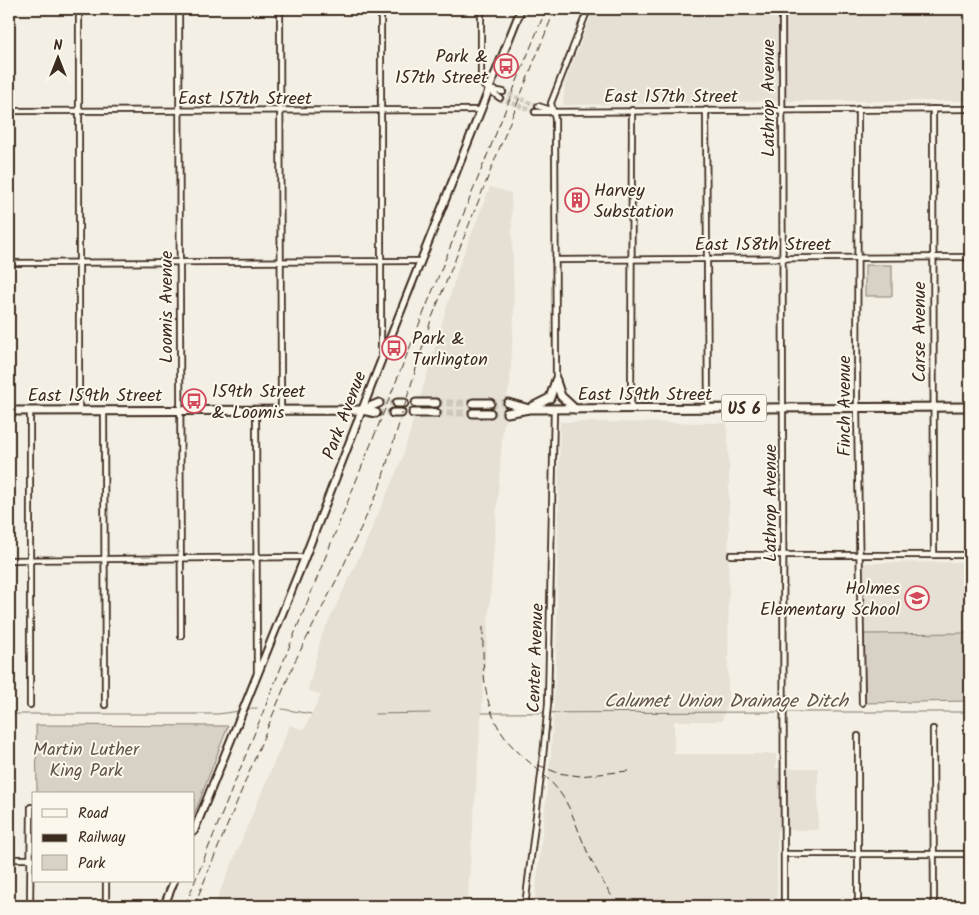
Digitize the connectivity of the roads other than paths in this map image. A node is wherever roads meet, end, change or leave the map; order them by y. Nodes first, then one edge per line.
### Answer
1 (79, 9) edge
2 (179, 9) edge
3 (280, 9) edge
4 (381, 9) edge
5 (481, 9) edge
6 (521, 9) edge
7 (588, 9) edge
8 (782, 9) edge
9 (489, 89) junction
10 (501, 95) tunnel mouth
11 (537, 109) tunnel mouth
12 (782, 109) junction
13 (858, 109) junction
14 (933, 109) junction
15 (970, 109) edge
16 (481, 110) junction
17 (632, 110) junction
18 (706, 110) junction
19 (9, 111) edge
20 (79, 111) junction
21 (179, 111) junction
22 (280, 111) junction
23 (381, 111) junction
24 (552, 111) junction
25 (933, 257) junction
26 (970, 257) edge
27 (782, 258) junction
28 (858, 258) junction
29 (632, 259) junction
30 (707, 259) junction
31 (555, 260) junction
32 (381, 261) junction
33 (421, 261) junction
34 (79, 262) junction
35 (180, 262) junction
36 (280, 262) junction
37 (9, 263) edge
38 (381, 360) junction
39 (556, 380) junction
40 (379, 403) tunnel mouth
41 (416, 403) dead end
42 (436, 403) tunnel mouth
43 (473, 403) tunnel mouth
44 (490, 403) tunnel mouth
45 (508, 403) tunnel mouth
46 (970, 407) edge
47 (783, 408) junction
48 (858, 408) junction
49 (932, 408) junction
50 (529, 409) junction
51 (554, 409) junction
52 (575, 409) junction
53 (631, 409) junction
54 (708, 409) junction
55 (79, 410) junction
56 (104, 410) junction
57 (180, 410) junction
58 (256, 410) junction
59 (281, 410) junction
60 (362, 410) junction
61 (9, 411) edge
62 (30, 411) junction
63 (376, 413) tunnel mouth
64 (413, 413) dead end
65 (436, 413) tunnel mouth
66 (473, 413) tunnel mouth
67 (490, 413) tunnel mouth
68 (507, 413) tunnel mouth
69 (731, 555) dead end
70 (784, 555) junction
71 (860, 555) junction
72 (934, 555) junction
73 (970, 555) edge
74 (305, 557) junction
75 (181, 558) junction
76 (255, 558) junction
77 (105, 559) junction
78 (9, 560) edge
79 (30, 560) junction
80 (181, 636) dead end
81 (257, 675) junction
82 (862, 703) dead end
83 (30, 705) dead end
84 (105, 705) dead end
85 (934, 729) dead end
86 (858, 736) dead end
87 (31, 807) dead end
88 (195, 829) edge
89 (784, 854) junction
90 (858, 854) junction
91 (934, 854) junction
92 (970, 854) edge
93 (9, 859) edge
94 (32, 859) edge
95 (106, 882) edge
96 (174, 882) edge
97 (30, 906) edge
98 (106, 906) edge
99 (164, 906) edge
100 (525, 906) edge
101 (784, 906) edge
102 (858, 906) edge
103 (934, 906) edge

1 - 20 street
2 - 21 street, Loomis Avenue
3 - 22 street
4 - 23 street
5 - 9 street
6 - 9 street, Park Avenue
7 - 24 street
8 - 12 street, Lathrop Avenue
9 - 10 street
9 - 16 street, Park Avenue
11 - 24 street, East 157th Street
12 - 13 street, East 157th Street
12 - 18 street, East 157th Street
12 - 27 street, Lathrop Avenue
13 - 14 street, East 157th Street
13 - 28 street, Finch Avenue
14 - 15 street, East 157th Street
14 - 25 street, Carse Avenue
16 - 23 street, East 157th Street
16 - 33 street, Park Avenue
17 - 18 street, East 157th Street
17 - 24 street, East 157th Street
17 - 29 street
18 - 30 street
19 - 20 street, East 157th Street
20 - 21 street, East 157th Street
20 - 34 street
21 - 22 street, East 157th Street
21 - 35 street, Loomis Avenue
22 - 23 street, East 157th Street
22 - 36 street
23 - 32 street
24 - 31 street
25 - 26 street, East 158th Street
25 - 28 street, East 158th Street
25 - 49 street, Carse Avenue
27 - 28 street, East 158th Street
27 - 30 street, East 158th Street
27 - 47 street, Lathrop Avenue
28 - 48 street, Finch Avenue
29 - 30 street, East 158th Street
29 - 31 street, East 158th Street
29 - 53 street
30 - 54 street
31 - 39 street
32 - 33 street
32 - 36 street
32 - 38 street
33 - 38 street, Park Avenue
34 - 35 street
34 - 37 street
34 - 55 street
35 - 36 street
35 - 57 street, Loomis Avenue
36 - 59 street
38 - 60 street, Park Avenue
39 - 50 main road
39 - 52 main road
40 - 60 main road, East 159th Street
41 - 42 main road
43 - 44 main road
45 - 50 main road, East 159th Street / US 6
46 - 49 main road, East 159th Street / US 6
47 - 48 main road, East 159th Street / US 6
47 - 54 main road, East 159th Street / US 6
47 - 70 street, Lathrop Avenue
48 - 49 main road, East 159th Street / US 6
48 - 71 street, Finch Avenue
49 - 72 street, Carse Avenue
50 - 51 main road, East 159th Street / US 6
50 - 68 main road, East 159th Street / US 6
51 - 52 main road, East 159th Street / US 6
51 - 100 street, Center Avenue
52 - 53 main road, East 159th Street / US 6
53 - 54 main road, East 159th Street / US 6
55 - 56 main road, East 159th Street
55 - 62 main road, East 159th Street
56 - 57 main road, East 159th Street
56 - 77 street
57 - 58 main road, East 159th Street
57 - 75 street, Loomis Avenue
58 - 59 main road, East 159th Street
58 - 76 street
59 - 60 main road, East 159th Street
60 - 63 main road, East 159th Street
60 - 74 street, Park Avenue
61 - 62 main road, East 159th Street
62 - 79 street
64 - 65 main road
66 - 67 main road
69 - 70 street
70 - 71 street
70 - 89 street, Lathrop Avenue
71 - 72 street
71 - 82 street, Finch Avenue
72 - 73 street
74 - 76 street
74 - 81 street, Park Avenue
75 - 76 street
75 - 77 street
75 - 80 street, Loomis Avenue
76 - 81 street
77 - 79 street
77 - 84 street
78 - 79 street
79 - 83 street
81 - 88 street, Park Avenue
85 - 91 street
86 - 90 street
87 - 94 street
89 - 90 street
89 - 101 street, Lathrop Avenue
90 - 91 street
90 - 102 street
91 - 92 street
91 - 103 street
93 - 94 street
94 - 97 street
95 - 98 street
96 - 99 street

